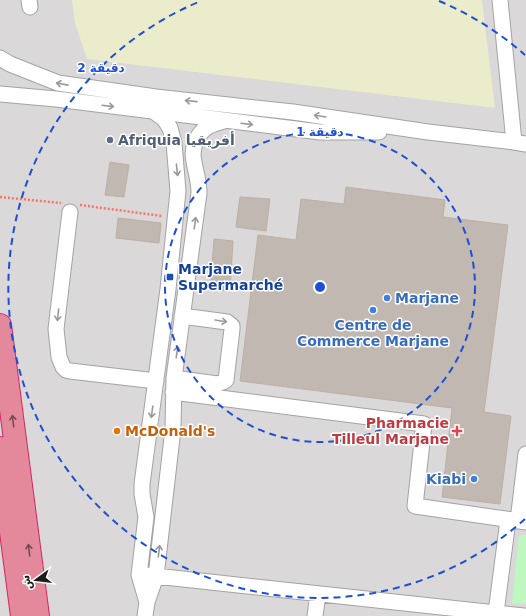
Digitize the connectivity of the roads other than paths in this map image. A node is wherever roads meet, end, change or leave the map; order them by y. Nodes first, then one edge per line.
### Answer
1 (500, 0) edge
2 (0, 58) edge
3 (0, 94) edge
4 (153, 111) junction
5 (224, 121) junction
6 (428, 132) junction
7 (520, 143) edge
8 (177, 202) junction
9 (197, 205) junction
10 (70, 206) road end
11 (172, 256) junction
12 (190, 258) junction
13 (182, 316) junction
14 (0, 324) edge
15 (156, 381) junction
16 (174, 385) junction
17 (0, 448) edge
18 (526, 454) edge
19 (517, 521) edge
20 (139, 575) junction
21 (156, 576) junction
22 (318, 594) junction
23 (146, 609) edge
24 (504, 614) edge
25 (22, 616) edge
26 (38, 616) edge
27 (315, 616) edge
28 (524, 616) edge

1 - 7 street
6 -> 2 street
3 -> 4 street
4 - 5 street
4 -> 8 street
5 -> 6 street
5 - 9 street
6 - 7 street
8 - 9 street
8 - 11 street
12 -> 9 street
10 -> 15 street
11 - 12 street
11 - 15 street
12 - 13 street
16 -> 13 street
13 -> 16 street
26 -> 14 highway
15 -> 20 street
16 - 19 street
21 -> 16 street
17 - 25 highway
18 - 19 street
19 - 24 street
20 - 21 street
20 - 23 street
21 - 22 street
21 - 23 street
22 - 24 street
22 - 27 street
24 - 28 street

